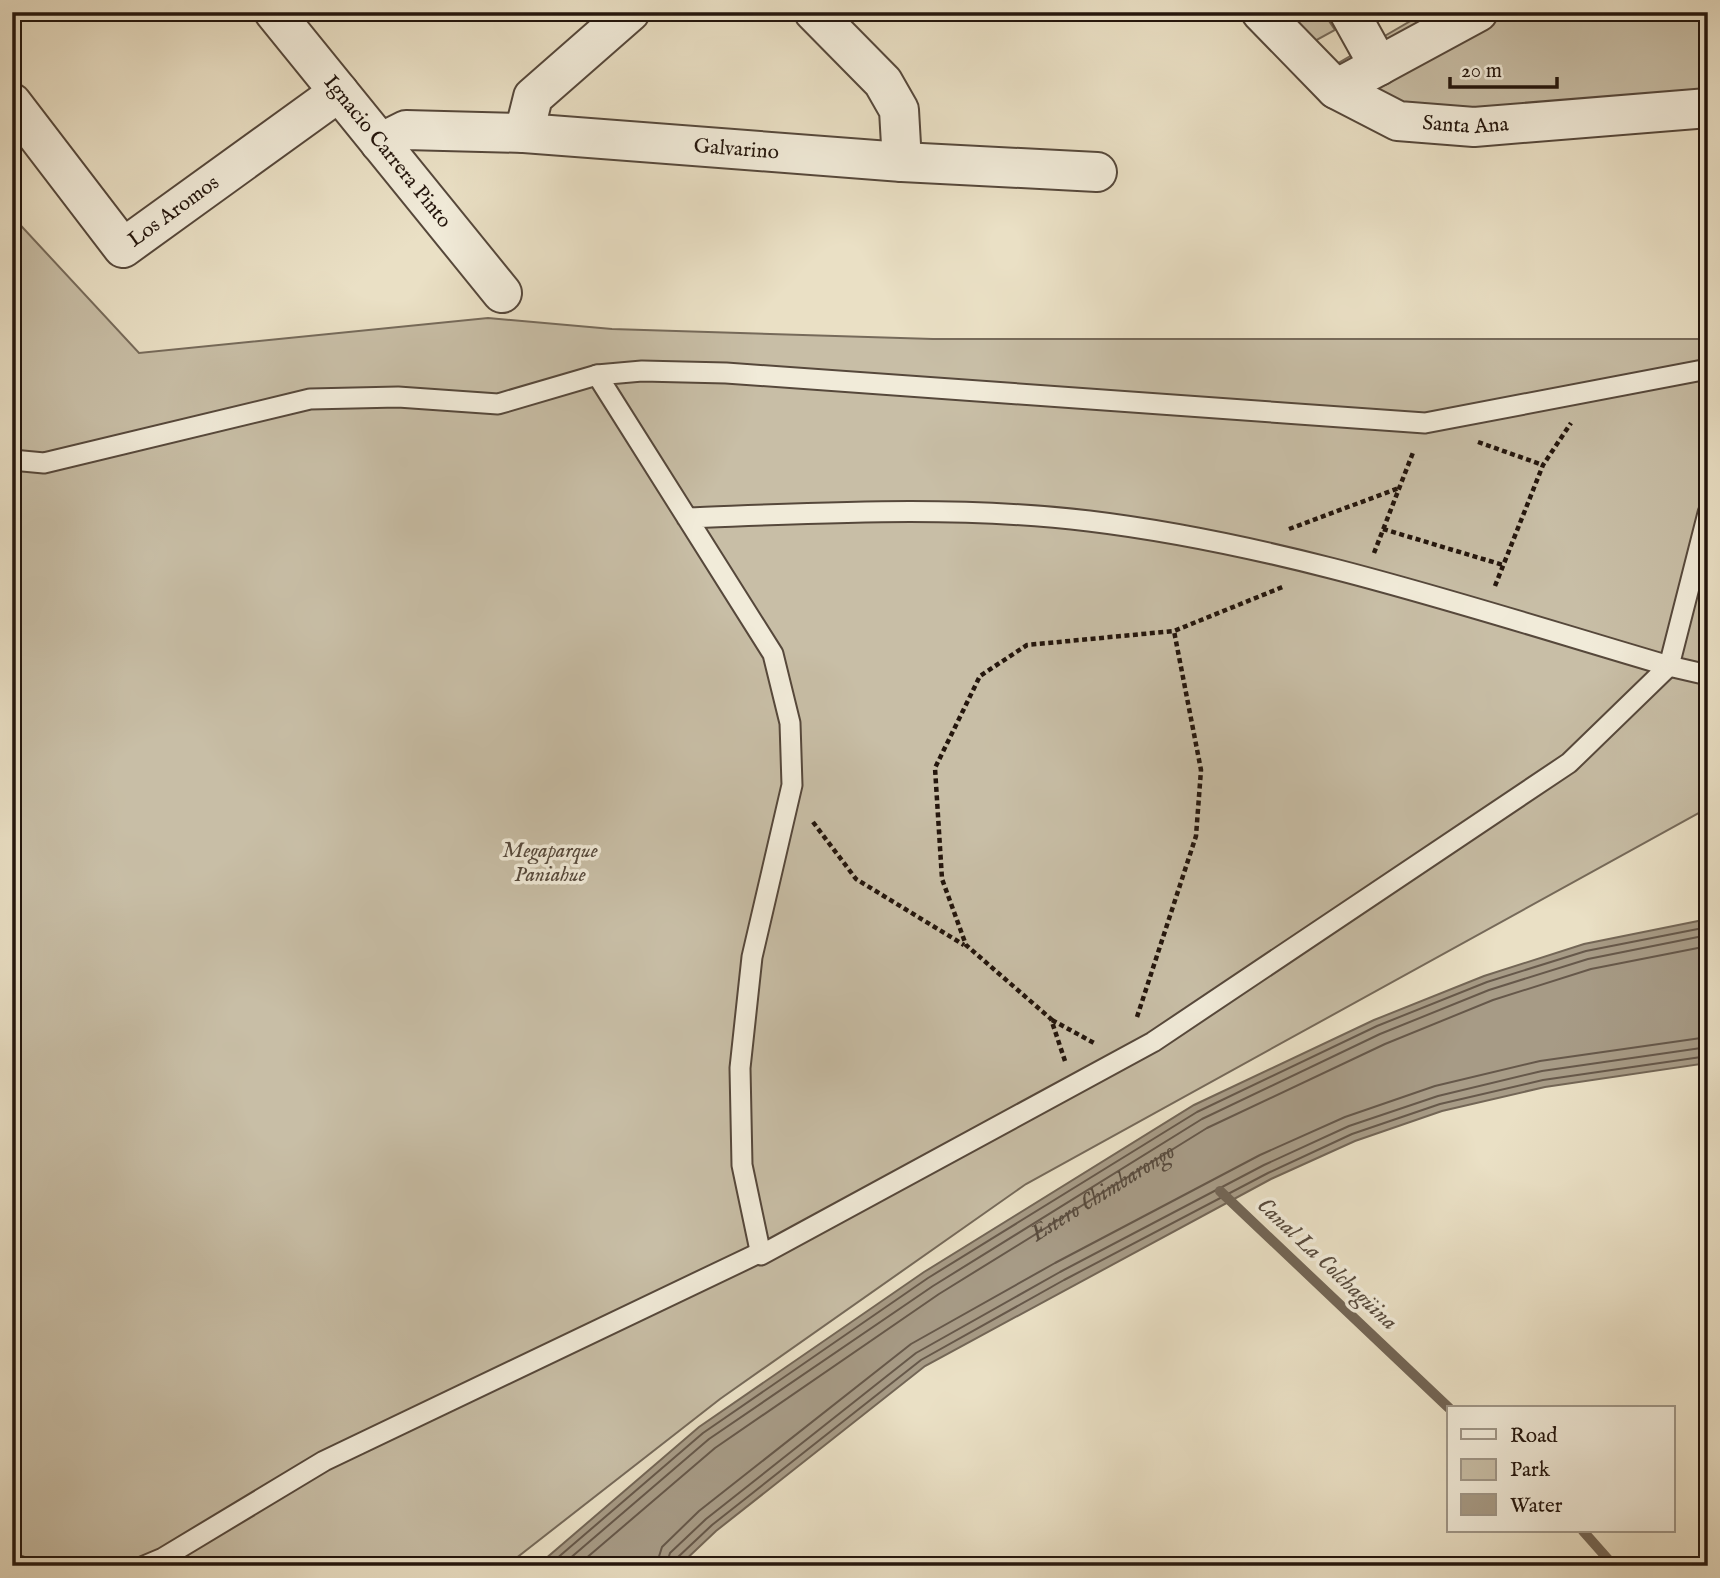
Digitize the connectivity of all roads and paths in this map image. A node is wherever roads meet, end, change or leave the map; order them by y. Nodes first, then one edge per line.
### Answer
1 (274, 12) edge
2 (630, 12) edge
3 (814, 12) edge
4 (1261, 12) edge
5 (1349, 12) edge
6 (1478, 12) edge
7 (1379, 66) junction
8 (1336, 89) junction
9 (339, 92) junction
10 (12, 103) edge
11 (1708, 108) edge
12 (524, 133) junction
13 (380, 143) junction
14 (902, 162) junction
15 (1097, 172) dead end
16 (502, 293) dead end
17 (1708, 369) edge
18 (597, 375) junction
19 (1595, 388) junction
20 (1425, 423) junction
21 (1477, 442) dead end
22 (12, 460) edge
23 (1543, 465) junction
24 (1400, 487) junction
25 (1708, 513) edge
26 (687, 518) junction
27 (1383, 529) junction
28 (1246, 546) junction
29 (1503, 565) junction
30 (1327, 568) junction
31 (1365, 576) junction
32 (1484, 612) junction
33 (1174, 631) junction
34 (1669, 666) junction
35 (1708, 675) edge
36 (792, 785) junction
37 (965, 945) junction
38 (1051, 1019) junction
39 (1124, 1059) junction
40 (1075, 1087) junction
41 (761, 1252) junction
42 (12, 1564) edge
43 (19, 1566) edge
44 (144, 1566) edge

1 - 9 street, Ignacio Carrera Pinto
2 - 12 street
3 - 14 street
4 - 8 street, Santa Ana
5 - 7 street
6 - 7 street
7 - 8 street
8 - 11 street, Santa Ana
9 - 10 street, Los Aromos
9 - 13 street, Ignacio Carrera Pinto
12 - 13 street, Galvarino
12 - 14 street, Galvarino
13 - 16 street, Ignacio Carrera Pinto
14 - 15 street, Galvarino
17 - 19 lane
18 - 20 lane
18 - 22 lane
18 - 26 lane
19 - 20 lane
19 - 23 path
20 - 24 path
21 - 23 path
23 - 29 path
24 - 27 path
24 - 28 path
25 - 34 lane
26 - 28 lane
26 - 36 lane
27 - 29 path
27 - 31 path
28 - 30 lane
29 - 32 path
30 - 31 lane
30 - 33 path
31 - 32 lane
32 - 34 lane
33 - 37 path
33 - 39 path
34 - 35 lane
34 - 39 lane
36 - 37 path
36 - 41 lane
37 - 38 path
38 - 39 path
38 - 40 path
39 - 40 lane
40 - 41 lane
41 - 44 lane
42 - 43 lane

